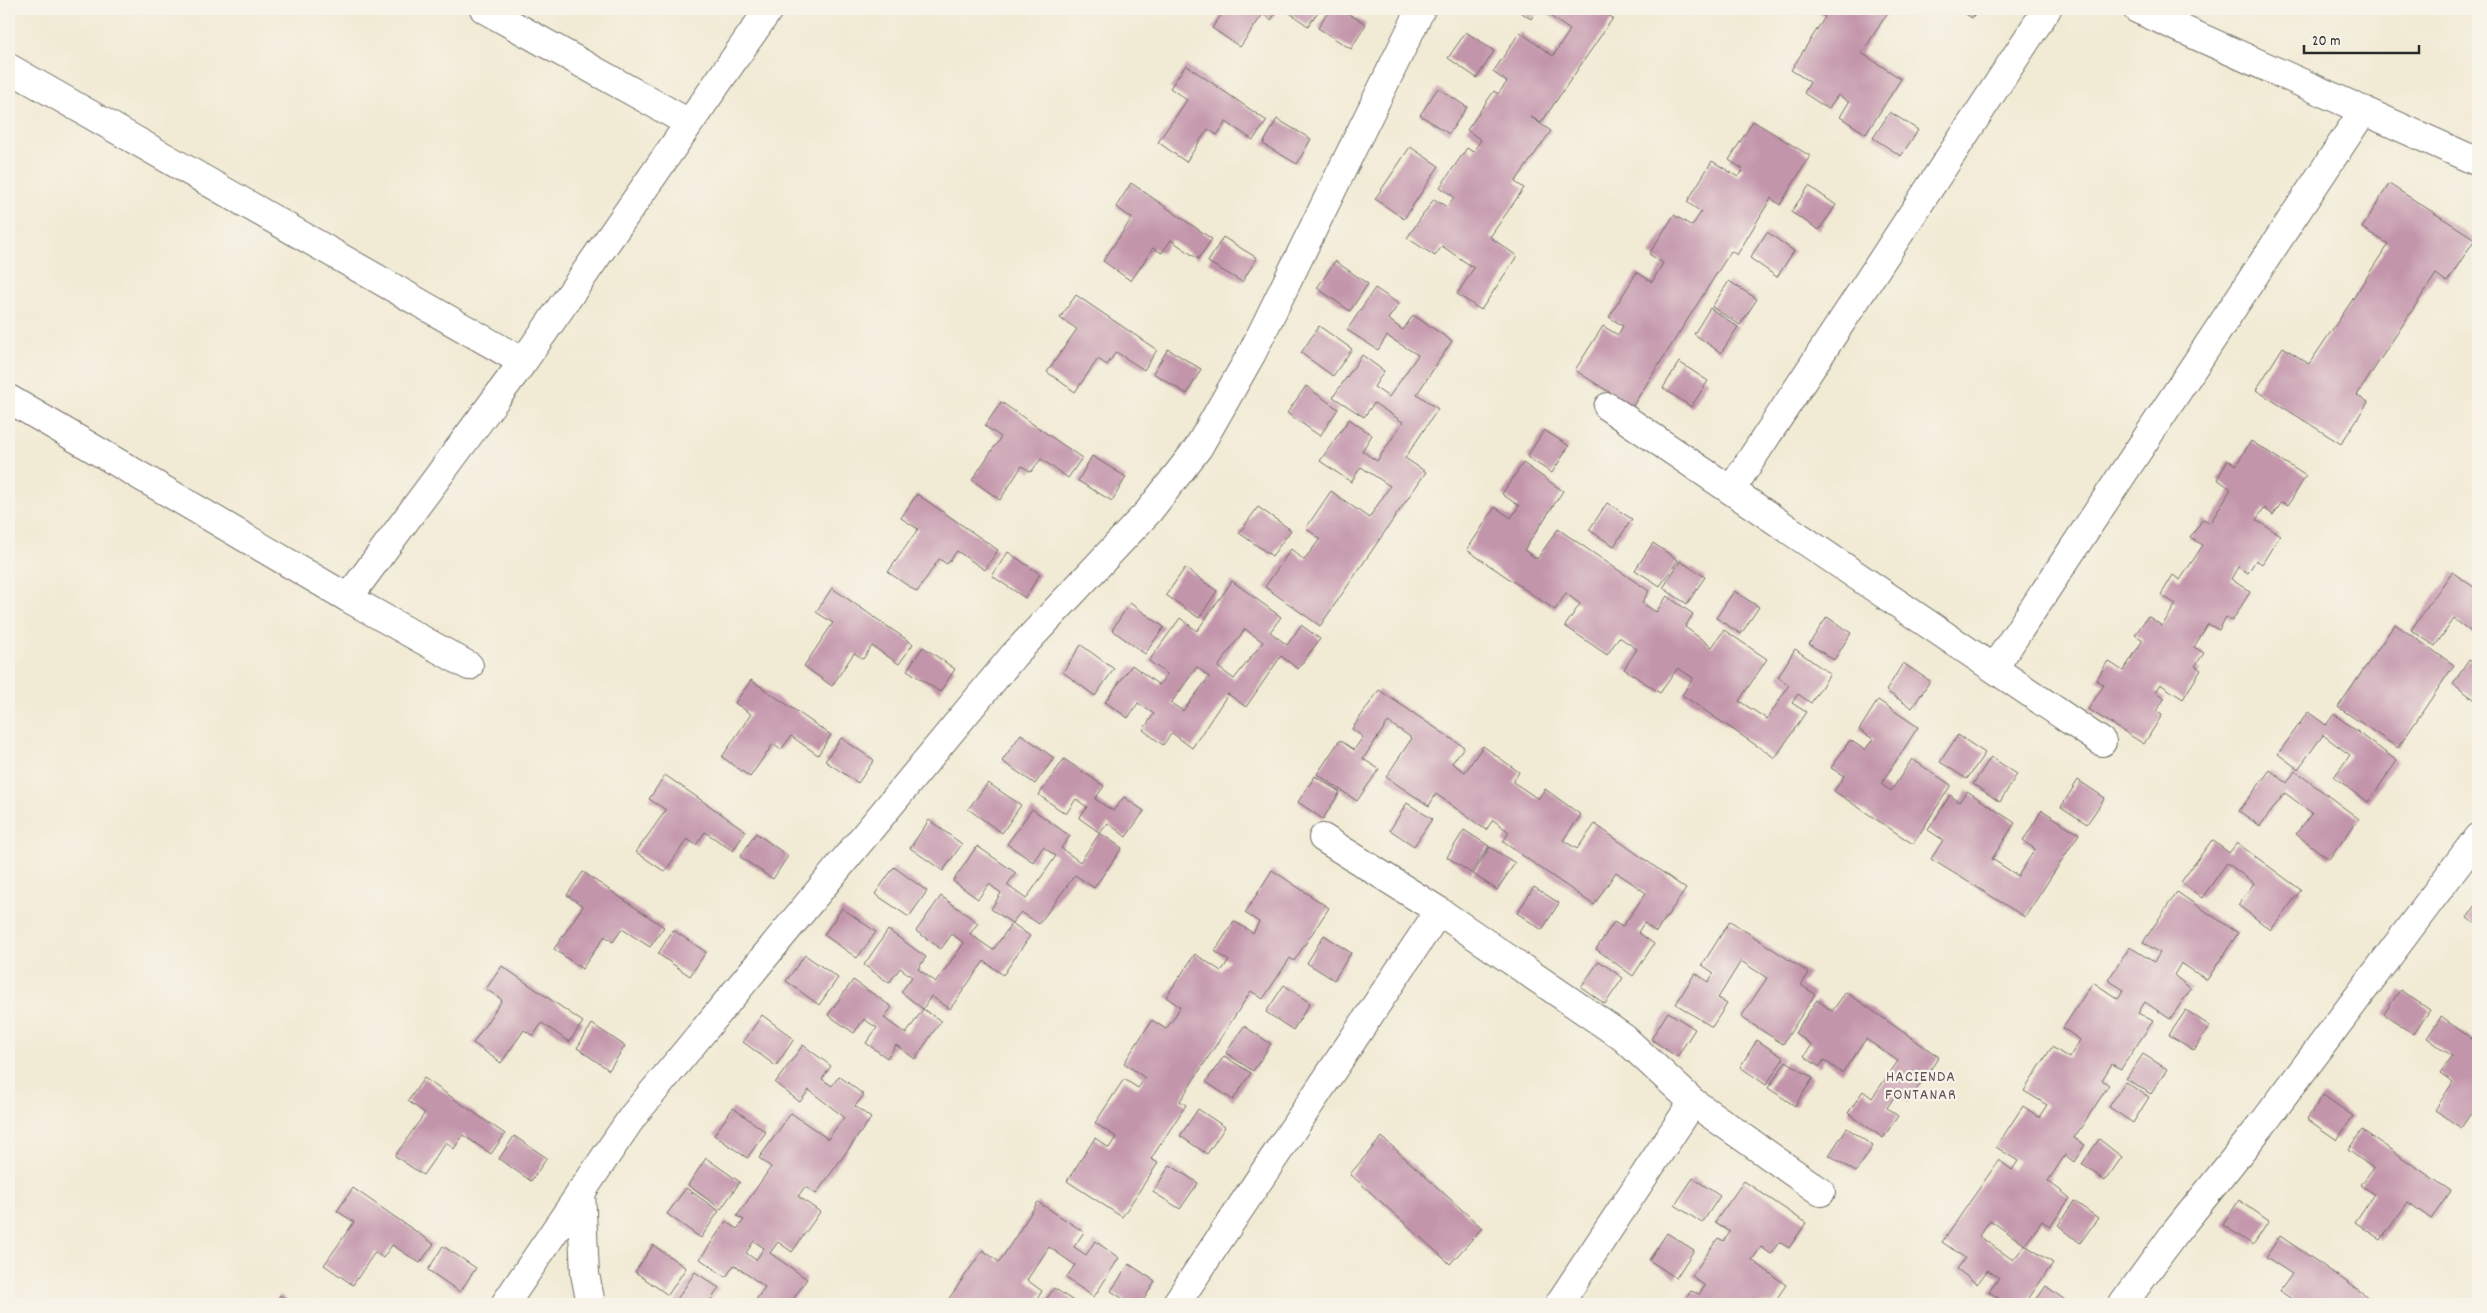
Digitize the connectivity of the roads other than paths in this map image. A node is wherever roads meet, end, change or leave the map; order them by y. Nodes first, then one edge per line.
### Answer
1 (484, 9) edge
2 (769, 9) edge
3 (1421, 9) edge
4 (2047, 9) edge
5 (2136, 9) edge
6 (9, 68) edge
7 (2364, 110) junction
8 (689, 123) junction
9 (2478, 162) edge
10 (523, 362) junction
11 (9, 398) edge
12 (1608, 407) dead end
13 (1731, 490) junction
14 (348, 598) junction
15 (469, 666) dead end
16 (1994, 668) junction
17 (2102, 742) dead end
18 (2478, 837) edge
19 (1323, 838) dead end
20 (1439, 911) junction
21 (1693, 1102) junction
22 (581, 1191) junction
23 (1821, 1192) dead end
24 (505, 1304) edge
25 (592, 1304) edge
26 (1176, 1304) edge
27 (1559, 1304) edge
28 (2123, 1304) edge

1 - 8 street
2 - 8 street
3 - 22 street
4 - 13 street
5 - 7 street
6 - 10 street
7 - 9 street
7 - 16 street
8 - 10 street
10 - 14 street
11 - 14 street
12 - 13 street
13 - 16 street
14 - 15 street
16 - 17 street
18 - 28 street
19 - 20 street
20 - 21 street
20 - 26 street
21 - 23 street
21 - 27 street
22 - 24 street
22 - 25 street

